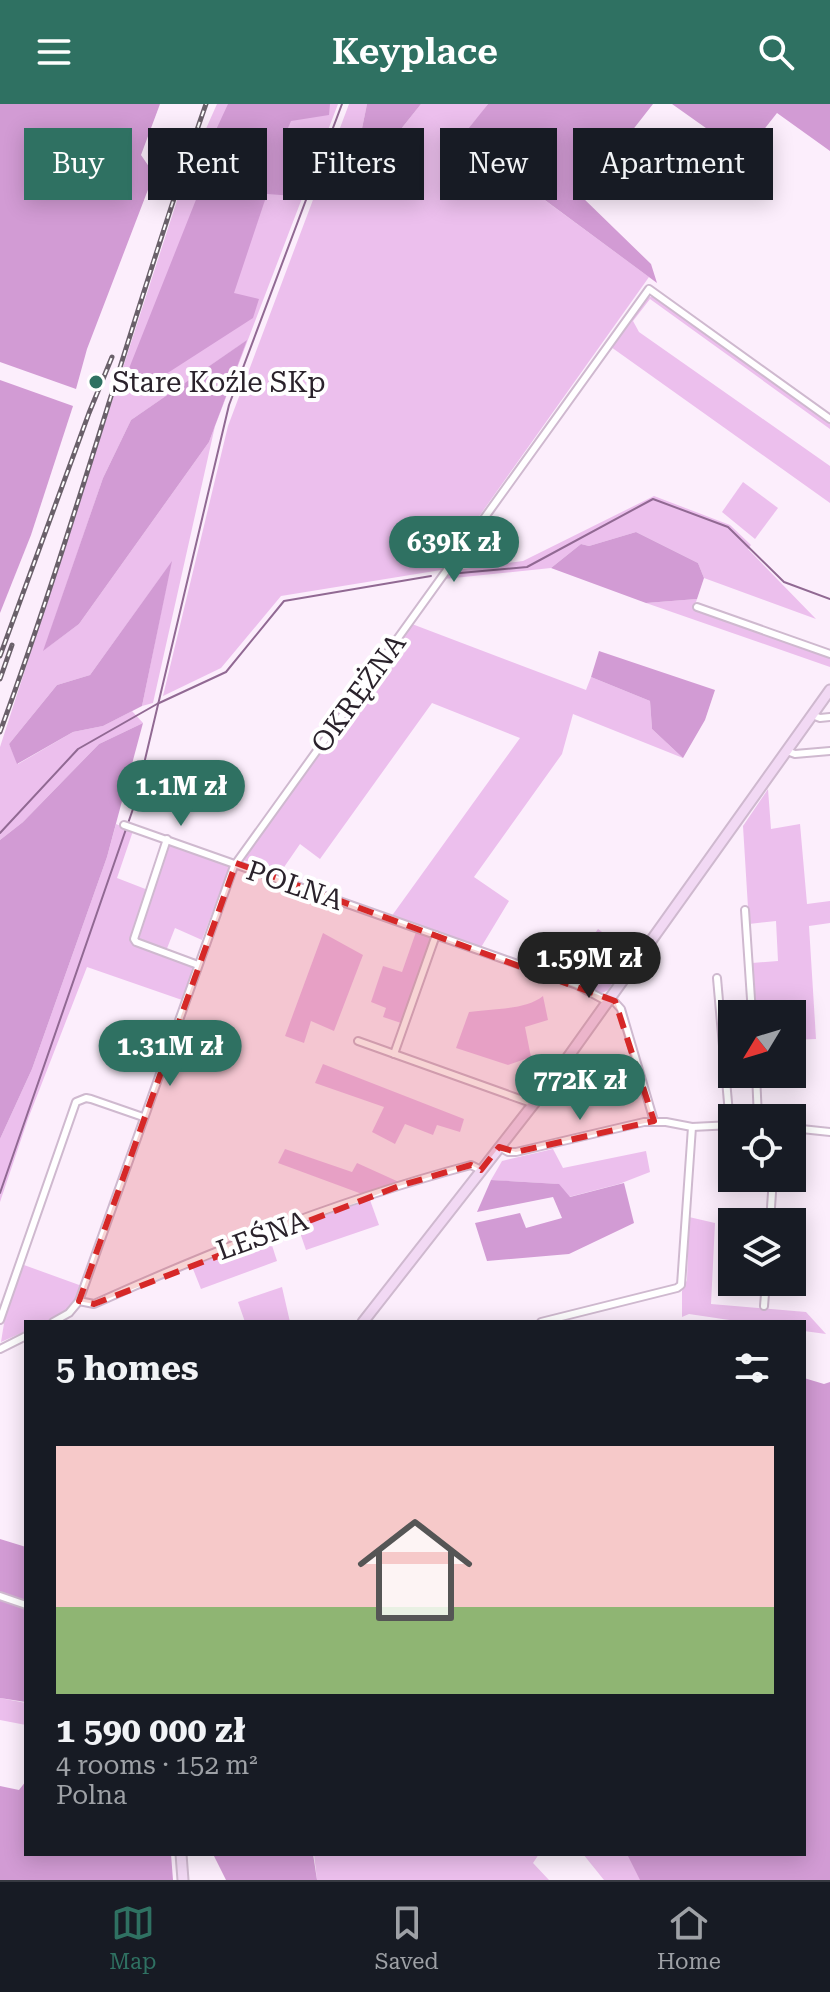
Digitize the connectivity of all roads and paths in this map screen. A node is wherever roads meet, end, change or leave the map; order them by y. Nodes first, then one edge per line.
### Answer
1 (830, 419) edge
2 (697, 607) dead end
3 (830, 654) edge
4 (830, 690) edge
5 (812, 715) junction
6 (830, 717) edge
7 (786, 751) junction
8 (830, 751) edge
9 (127, 826) dead end
10 (167, 839) junction
11 (236, 863) junction
12 (745, 910) dead end
13 (436, 935) junction
14 (198, 965) junction
15 (717, 978) dead end
16 (609, 1000) junction
17 (751, 1000) edge
18 (358, 1041) dead end
19 (394, 1054) junction
20 (534, 1104) junction
21 (729, 1104) edge
22 (143, 1117) junction
23 (654, 1121) junction
24 (718, 1126) edge
25 (692, 1127) junction
26 (806, 1129) edge
27 (830, 1132) edge
28 (499, 1147) junction
29 (481, 1170) junction
30 (765, 1296) edge
31 (79, 1301) junction
32 (764, 1306) dead end
33 (0, 1320) edge
34 (57, 1320) edge
35 (365, 1320) edge
36 (549, 1320) edge
37 (24, 1337) edge
38 (0, 1349) edge
39 (0, 1596) edge
40 (24, 1604) edge
41 (181, 1856) edge
42 (183, 1880) edge

1 - 11 street, OKRĘŻNA
2 - 3 street
4 - 5 main road
5 - 6 street
5 - 7 main road
7 - 8 street
7 - 16 main road
9 - 10 street
10 - 11 street
10 - 14 street
11 - 13 street, POLNA
11 - 14 street, POLNA
12 - 17 street
13 - 16 street, POLNA
13 - 19 street
14 - 22 street, POLNA
15 - 21 street
16 - 20 main road
16 - 23 street
18 - 19 street
19 - 20 street
20 - 28 main road
22 - 31 street, POLNA
22 - 33 street
23 - 25 street
23 - 28 street
24 - 25 street
25 - 36 street
26 - 27 street
28 - 29 main road
29 - 31 street, LEŚNA
29 - 35 main road
30 - 32 street
31 - 34 street, LEŚNA
37 - 38 street
39 - 40 street
41 - 42 main road

